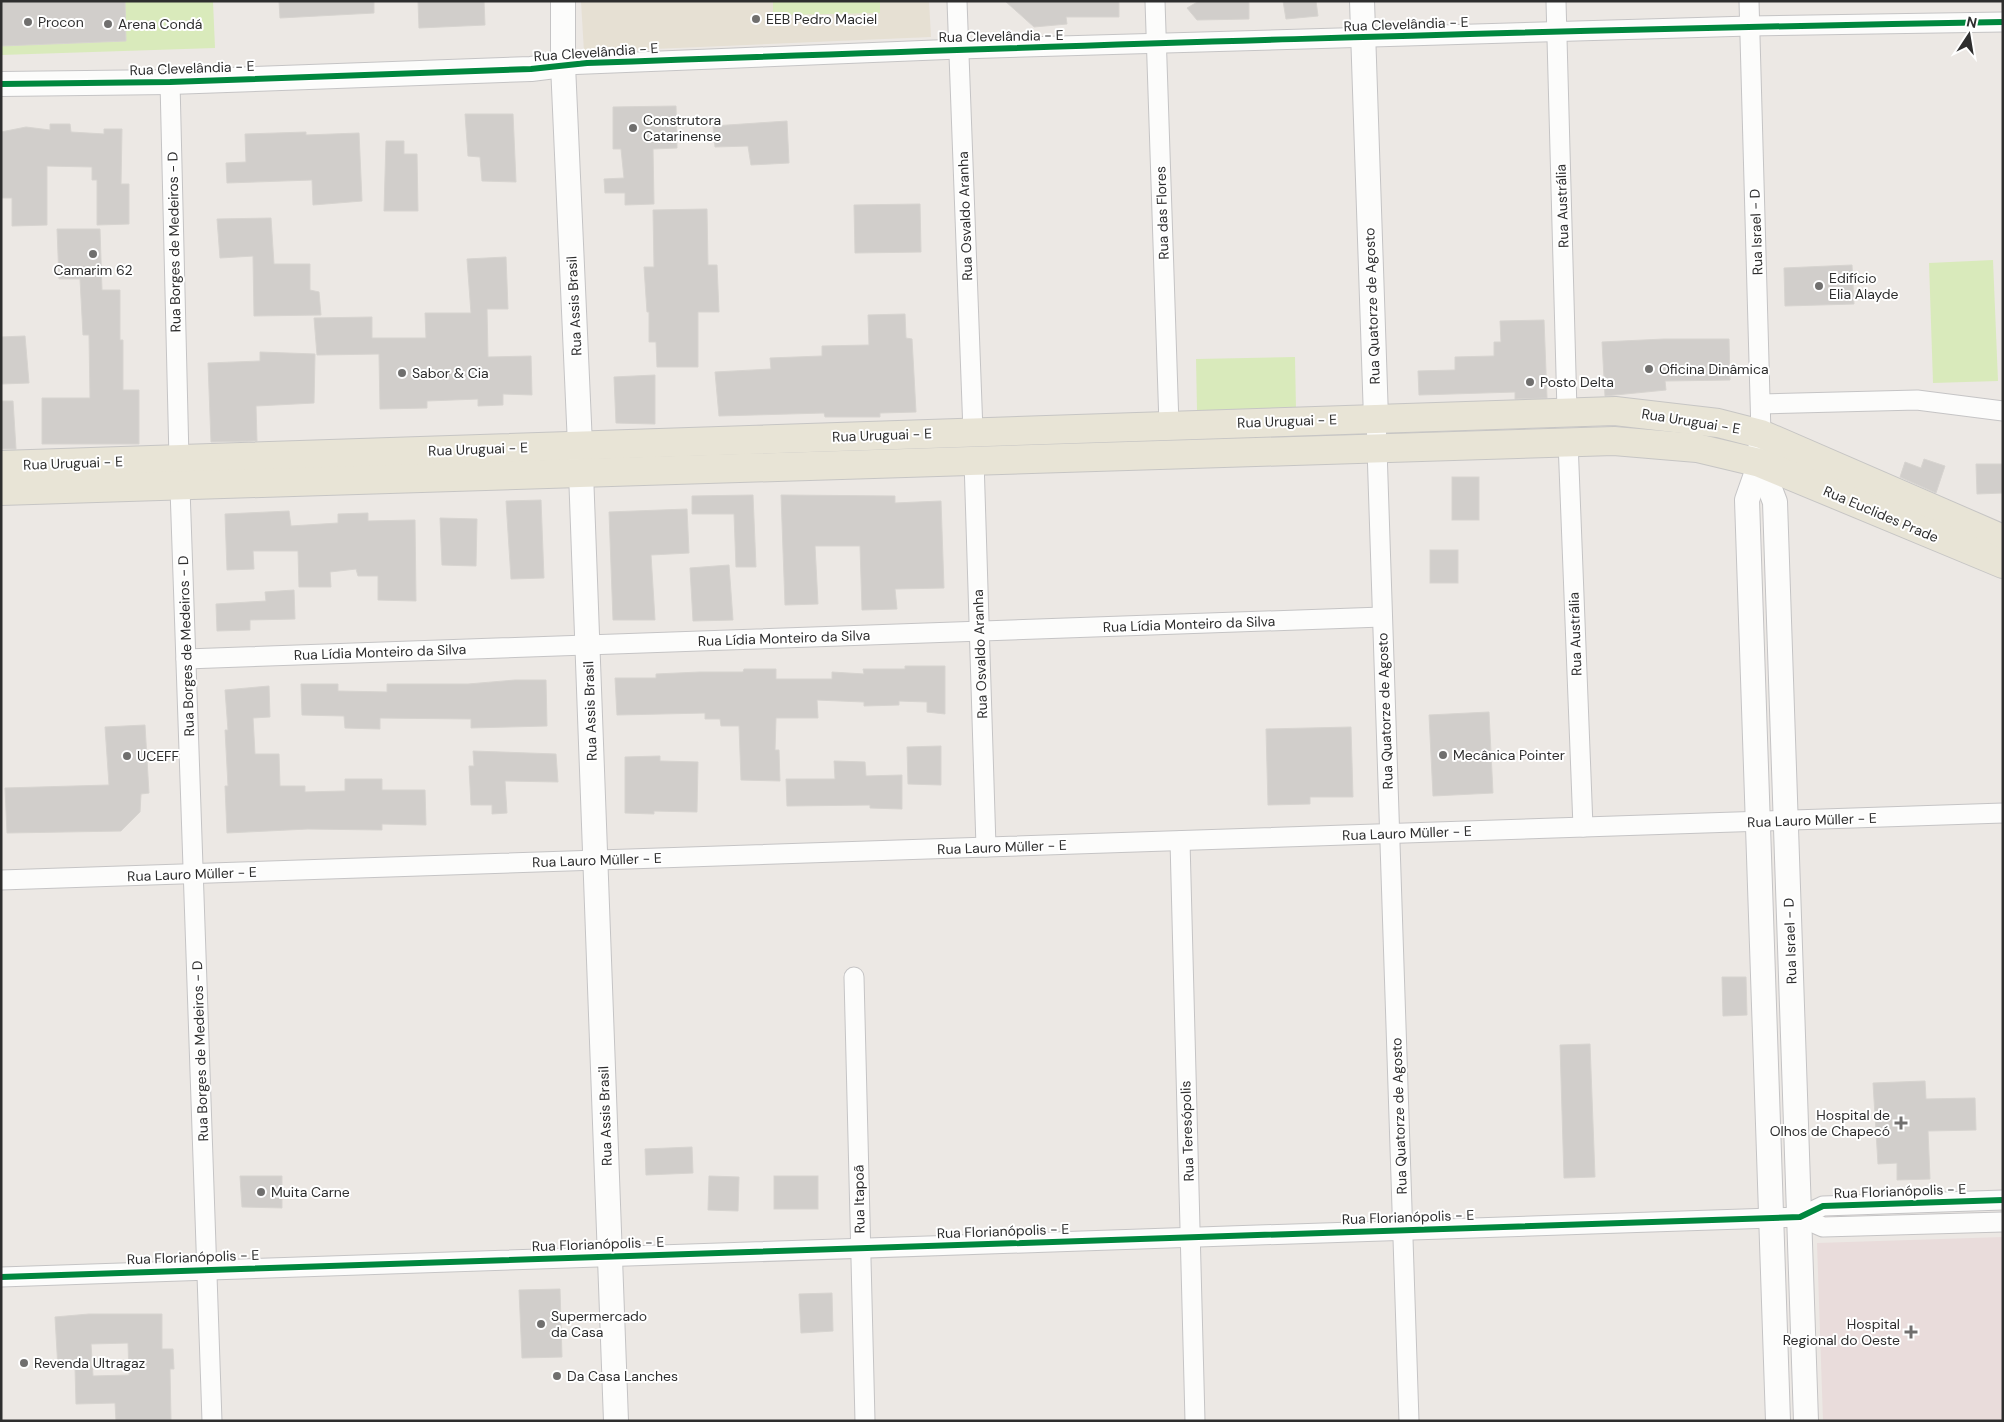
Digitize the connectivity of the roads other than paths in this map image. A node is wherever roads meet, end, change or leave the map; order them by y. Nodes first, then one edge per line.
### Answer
1 (563, 1) edge
2 (957, 1) edge
3 (1155, 1) edge
4 (1362, 1) edge
5 (1556, 1) edge
6 (1749, 1) edge
7 (2003, 22) edge
8 (1750, 26) junction
9 (1557, 32) junction
10 (1363, 38) junction
11 (1157, 45) junction
12 (959, 49) junction
13 (563, 65) junction
14 (170, 82) junction
15 (1, 84) edge
16 (1762, 404) junction
17 (1567, 411) junction
18 (2003, 411) edge
19 (1376, 418) junction
20 (1169, 425) junction
21 (973, 432) junction
22 (1762, 434) junction
23 (1568, 442) junction
24 (580, 445) junction
25 (1377, 448) junction
26 (974, 460) junction
27 (1760, 464) junction
28 (1, 465) edge
29 (179, 472) junction
30 (581, 473) junction
31 (1, 491) edge
32 (2003, 539) edge
33 (2003, 564) edge
34 (1382, 617) junction
35 (979, 631) junction
36 (587, 645) junction
37 (186, 659) junction
38 (2003, 813) edge
39 (1786, 821) junction
40 (1758, 822) junction
41 (1583, 827) junction
42 (1389, 834) junction
43 (1180, 841) junction
44 (986, 847) junction
45 (595, 860) junction
46 (195, 874) junction
47 (1, 880) edge
48 (854, 977) dead end
49 (2003, 1200) edge
50 (1800, 1217) junction
51 (1771, 1218) junction
52 (2003, 1222) edge
53 (1402, 1230) junction
54 (1190, 1237) junction
55 (861, 1248) junction
56 (610, 1256) junction
57 (207, 1269) junction
58 (1, 1277) edge
59 (212, 1421) edge
60 (616, 1421) edge
61 (865, 1421) edge
62 (1195, 1421) edge
63 (1409, 1421) edge
64 (1778, 1421) edge
65 (1806, 1421) edge

1 - 13 street, Rua Assis Brasil
2 - 12 street, Rua Osvaldo Aranha
3 - 11 street, Rua das Flores
4 - 10 street, Rua Quatorze de Agosto
5 - 9 street, Rua Austrália
6 - 8 street, Rua Israel - D
7 - 8 street, Rua Clevelândia - E
8 - 9 street, Rua Clevelândia - E
8 - 16 street, Rua Israel - D
9 - 10 street, Rua Clevelândia - E
9 - 17 street, Rua Austrália
10 - 11 street, Rua Clevelândia - E
10 - 19 street, Rua Quatorze de Agosto
11 - 12 street, Rua Clevelândia - E
11 - 20 street, Rua das Flores
12 - 13 street, Rua Clevelândia - E
12 - 21 street, Rua Osvaldo Aranha
13 - 14 street, Rua Clevelândia - E
13 - 24 street, Rua Assis Brasil
14 - 15 street, Rua Clevelândia - E
14 - 29 street, Rua Borges de Medeiros - D
16 - 18 street
16 - 22 street, Rua Israel - D
17 - 19 main road, Rua Uruguai - E
17 - 22 main road, Rua Uruguai - E
19 - 20 main road, Rua Uruguai - E
19 - 25 street, Rua Quatorze de Agosto
20 - 21 main road, Rua Uruguai - E
21 - 24 main road, Rua Uruguai - E
22 - 27 street, Rua Israel - D
22 - 32 main road, Rua Euclides Prade
23 - 25 main road, Rua Uruguai - E
23 - 27 main road, Rua Uruguai - E
23 - 41 street, Rua Austrália
24 - 29 main road, Rua Uruguai - E
24 - 30 street, Rua Assis Brasil
25 - 26 main road, Rua Uruguai - E
25 - 34 street, Rua Quatorze de Agosto
26 - 30 main road, Rua Uruguai - E
26 - 35 street, Rua Osvaldo Aranha
27 - 33 main road, Rua Euclides Prade
27 - 39 street, Rua Israel - D
27 - 40 street, Rua Israel - D
28 - 29 main road, Rua Uruguai - E
29 - 30 main road, Rua Uruguai - E
29 - 31 main road, Rua Uruguai - E
29 - 37 street, Rua Borges de Medeiros - D
30 - 36 street, Rua Assis Brasil
34 - 35 street, Rua Lídia Monteiro da Silva
34 - 42 street, Rua Quatorze de Agosto
35 - 36 street, Rua Lídia Monteiro da Silva
35 - 44 street, Rua Osvaldo Aranha
36 - 37 street, Rua Lídia Monteiro da Silva
36 - 45 street, Rua Assis Brasil
37 - 46 street, Rua Borges de Medeiros - D
38 - 39 street, Rua Lauro Müller - E
39 - 40 street, Rua Lauro Müller - E
39 - 50 street, Rua Israel - D
40 - 41 street, Rua Lauro Müller - E
40 - 51 street, Rua Israel - D
41 - 42 street, Rua Lauro Müller - E
42 - 43 street, Rua Lauro Müller - E
42 - 53 street, Rua Quatorze de Agosto
43 - 44 street, Rua Lauro Müller - E
43 - 54 street, Rua Teresópolis
44 - 45 street, Rua Lauro Müller - E
45 - 46 street, Rua Lauro Müller - E
45 - 56 street, Rua Assis Brasil
46 - 47 street, Rua Lauro Müller - E
46 - 57 street, Rua Borges de Medeiros - D
48 - 55 street, Rua Itapoã
49 - 50 street, Rua Florianópolis - E
50 - 51 street, Rua Florianópolis - E
50 - 52 street, Rua Florianópolis - E
50 - 65 street, Rua Israel - D
51 - 53 street, Rua Florianópolis - E
51 - 64 street, Rua Israel - D
53 - 54 street, Rua Florianópolis - E
53 - 63 street, Rua Quatorze de Agosto
54 - 55 street, Rua Florianópolis - E
54 - 62 street, Rua Teresópolis
55 - 56 street, Rua Florianópolis - E
55 - 61 street, Rua Itapoã
56 - 57 street, Rua Florianópolis - E
56 - 60 street, Rua Assis Brasil
57 - 58 street, Rua Florianópolis - E
57 - 59 street, Rua Borges de Medeiros - D

